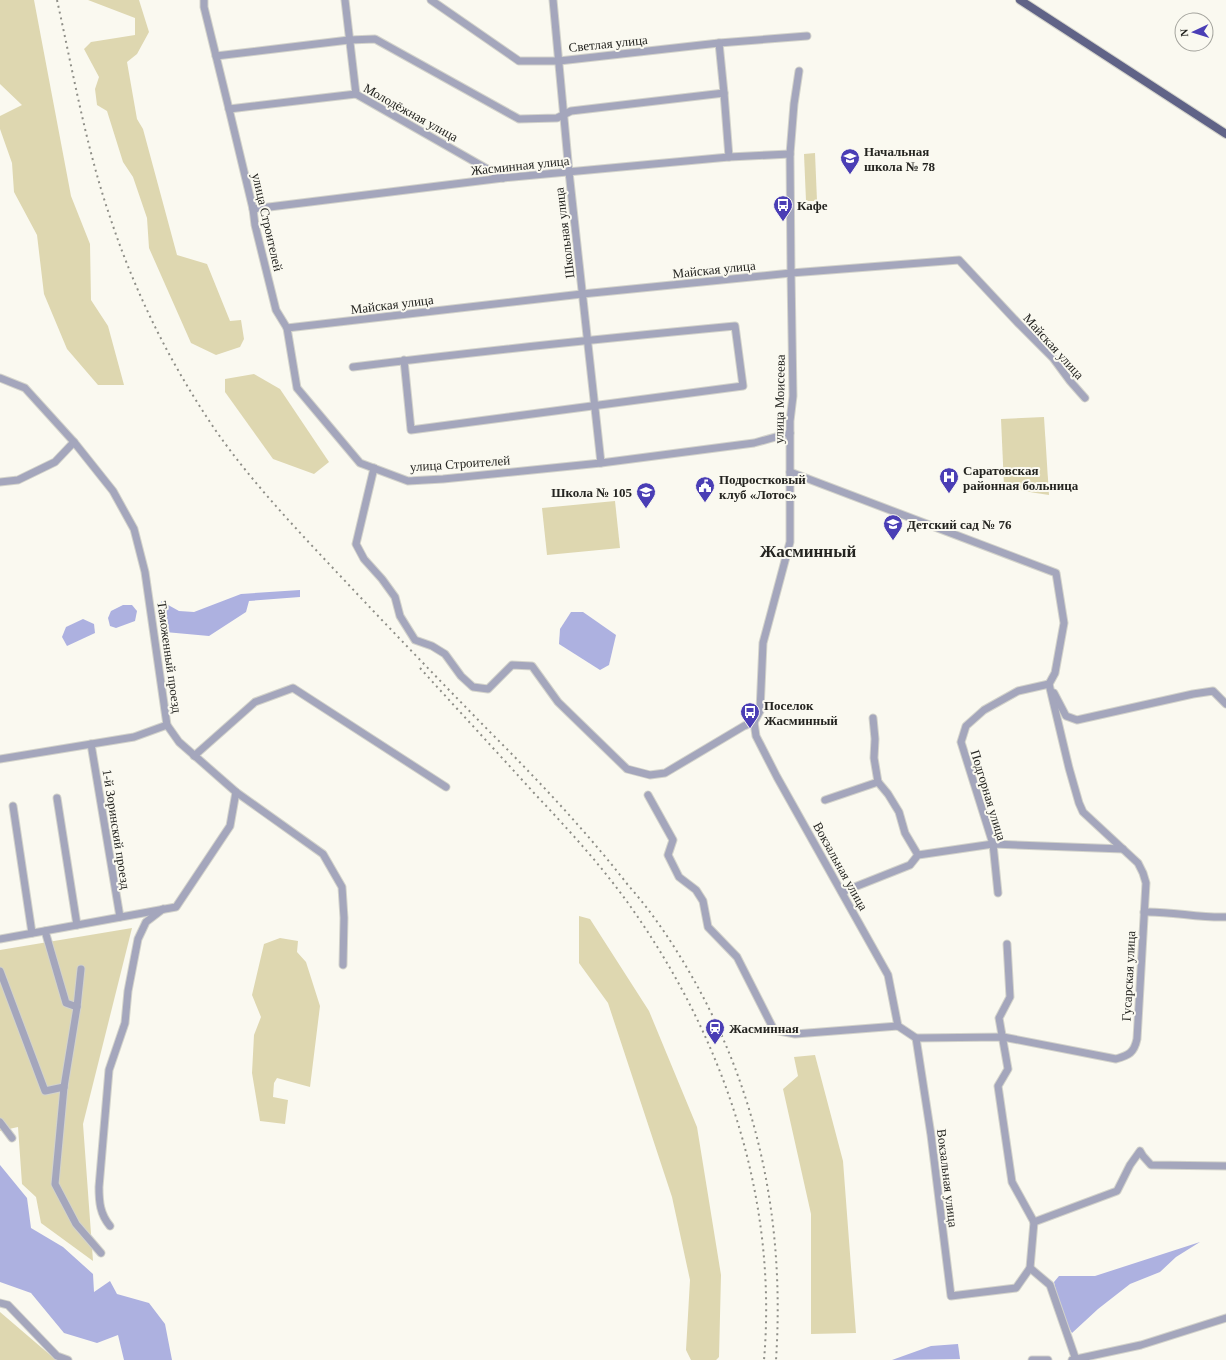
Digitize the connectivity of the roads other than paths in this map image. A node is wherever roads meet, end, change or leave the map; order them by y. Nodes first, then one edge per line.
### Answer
1 (345, 0) edge
2 (431, 0) edge
3 (553, 0) edge
4 (1020, 0) edge
5 (204, 3) edge
6 (807, 36) dead end
7 (350, 40) junction
8 (718, 43) junction
9 (216, 56) junction
10 (559, 61) junction
11 (799, 71) dead end
12 (724, 93) junction
13 (356, 94) junction
14 (230, 109) junction
15 (564, 115) junction
16 (1226, 134) edge
17 (790, 154) junction
18 (729, 157) junction
19 (569, 172) junction
20 (503, 178) junction
21 (253, 209) junction
22 (791, 273) junction
23 (582, 294) junction
24 (287, 328) junction
25 (588, 340) junction
26 (404, 360) junction
27 (353, 366) dead end
28 (0, 378) edge
29 (1085, 398) dead end
30 (595, 406) junction
31 (790, 433) junction
32 (74, 442) junction
33 (601, 463) junction
34 (374, 468) junction
35 (790, 472) junction
36 (0, 482) edge
37 (1049, 684) junction
38 (1226, 704) edge
39 (873, 718) dead end
40 (754, 722) junction
41 (167, 725) junction
42 (91, 744) junction
43 (194, 756) junction
44 (0, 759) edge
45 (878, 782) junction
46 (446, 787) dead end
47 (236, 792) junction
48 (648, 795) dead end
49 (58, 798) dead end
50 (824, 800) dead end
51 (13, 806) dead end
52 (993, 844) junction
53 (1123, 850) junction
54 (918, 856) junction
55 (842, 892) junction
56 (998, 894) dead end
57 (163, 909) junction
58 (1144, 912) junction
59 (120, 917) junction
60 (1226, 917) edge
61 (77, 925) junction
62 (45, 931) junction
63 (32, 933) junction
64 (0, 939) edge
65 (1007, 944) dead end
66 (343, 965) dead end
67 (81, 970) dead end
68 (0, 971) edge
69 (77, 1007) junction
70 (898, 1026) junction
71 (1003, 1037) junction
72 (916, 1038) junction
73 (64, 1087) junction
74 (0, 1122) edge
75 (12, 1138) dead end
76 (1226, 1166) edge
77 (1034, 1222) junction
78 (110, 1226) dead end
79 (101, 1253) dead end
80 (1030, 1268) junction
81 (0, 1303) edge
82 (1226, 1318) edge
83 (68, 1360) edge
84 (1032, 1360) edge
85 (1048, 1360) edge
86 (1072, 1360) edge
87 (1075, 1360) edge

1 - 7 street
2 - 10 street, Светлая улица
3 - 10 street, Школьная улица
4 - 16 main road
5 - 9 street, улица Строителей
6 - 8 street, Светлая улица
7 - 9 street
7 - 13 street
7 - 15 street
8 - 10 street, Светлая улица
8 - 12 street
9 - 14 street, улица Строителей
10 - 15 street, Школьная улица
11 - 17 street, улица Моисеева
12 - 15 street
12 - 18 street
13 - 14 street, Молодёжная улица
13 - 20 street, Молодёжная улица
14 - 21 street, улица Строителей
15 - 19 street, Школьная улица
17 - 18 street, Жасминная улица
17 - 22 street, улица Моисеева
18 - 19 street, Жасминная улица
19 - 20 street, Жасминная улица
19 - 23 street, Школьная улица
20 - 21 street, Жасминная улица
21 - 24 street, улица Строителей
22 - 23 street, Майская улица
22 - 29 street, Майская улица
22 - 31 street, улица Моисеева
23 - 24 street, Майская улица
23 - 25 street, Школьная улица
24 - 34 street, улица Строителей
25 - 26 street
25 - 30 street, Школьная улица
25 - 30 street
26 - 27 street
26 - 30 street
28 - 32 street, Таможенный проезд
30 - 33 street, Школьная улица
31 - 33 street, улица Строителей
31 - 35 street, улица Моисеева
32 - 36 street
32 - 41 street, Таможенный проезд
33 - 34 street, улица Строителей
34 - 40 street
35 - 37 street
35 - 40 street, улица Моисеева
37 - 38 street
37 - 52 street, Подгорная улица
37 - 53 street
39 - 45 street
40 - 55 street, Вокзальная улица
41 - 42 street
41 - 43 street, Таможенный проезд
42 - 44 street
42 - 59 street, 1-й Зоринский проезд
43 - 46 street
43 - 47 street, Таможенный проезд
45 - 50 street
45 - 54 street
47 - 57 street
47 - 66 street, Таможенный проезд
48 - 70 street
49 - 61 street
51 - 63 street
52 - 53 street
52 - 54 street
52 - 56 street, Подгорная улица
53 - 58 street, Гусарская улица
54 - 55 street
55 - 70 street, Вокзальная улица
57 - 59 street
57 - 78 street
58 - 60 street
58 - 71 street, Гусарская улица
59 - 61 street
61 - 62 street
62 - 63 street
62 - 69 street
63 - 64 street
65 - 71 street
67 - 69 street
68 - 73 street
69 - 73 street
70 - 72 street
71 - 72 street
71 - 77 street
72 - 80 street, Вокзальная улица
73 - 79 street
74 - 75 street
76 - 77 street
77 - 80 street
80 - 87 street
81 - 83 street
82 - 87 street
84 - 85 street
86 - 87 street

